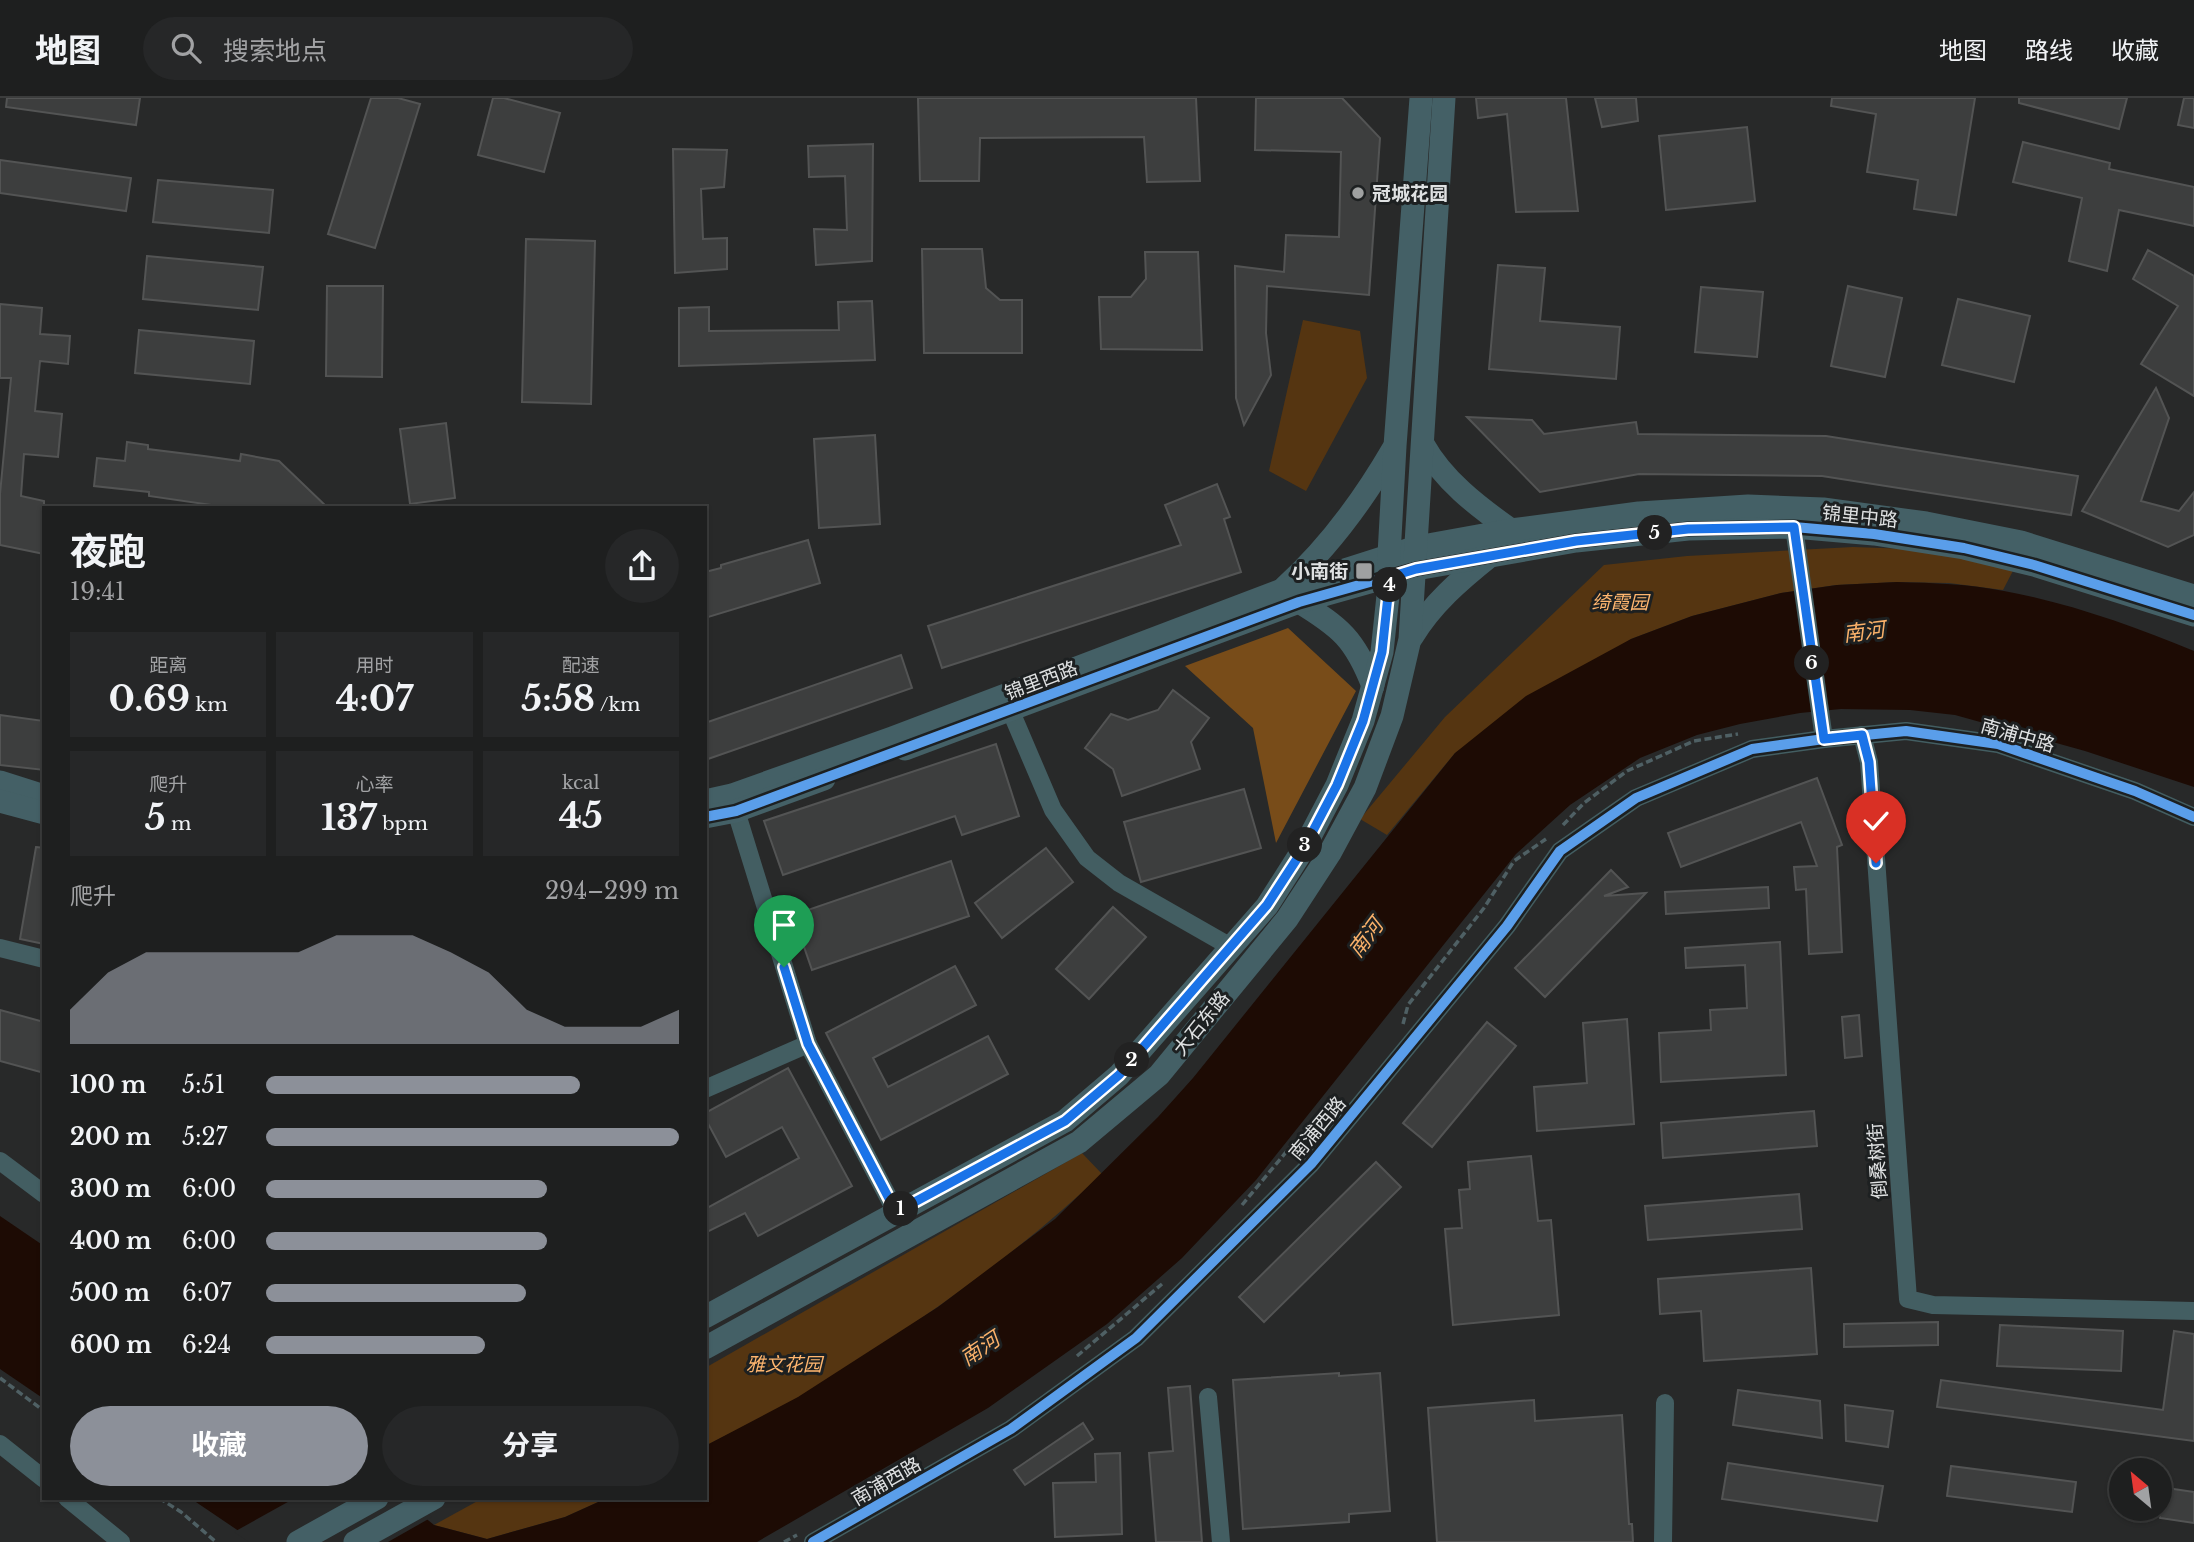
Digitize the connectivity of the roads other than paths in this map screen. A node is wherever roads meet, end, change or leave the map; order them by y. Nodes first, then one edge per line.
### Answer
1 (1421, 98) edge
2 (1444, 98) edge
3 (1423, 444) junction
4 (1395, 446) junction
5 (1794, 527) junction
6 (1511, 530) junction
7 (1491, 556) junction
8 (1416, 558) junction
9 (1390, 566) junction
10 (1290, 596) junction
11 (2193, 607) edge
12 (1410, 639) junction
13 (1373, 686) junction
14 (1007, 702) junction
15 (1862, 735) junction
16 (1824, 739) junction
17 (0, 782) edge
18 (42, 795) edge
19 (0, 801) edge
20 (707, 801) edge
21 (736, 811) junction
22 (42, 812) edge
23 (707, 817) edge
24 (2194, 817) edge
25 (1231, 947) junction
26 (0, 948) edge
27 (42, 958) edge
28 (808, 1044) junction
29 (707, 1088) edge
30 (0, 1161) edge
31 (42, 1192) edge
32 (896, 1212) junction
33 (2194, 1311) edge
34 (707, 1316) edge
35 (707, 1347) edge
36 (1208, 1397) dead end
37 (1665, 1403) dead end
38 (0, 1444) edge
39 (42, 1477) edge
40 (69, 1500) edge
41 (373, 1500) edge
42 (429, 1500) edge
43 (811, 1535) edge
44 (121, 1542) edge
45 (298, 1542) edge
46 (355, 1542) edge
47 (1221, 1542) edge
48 (1663, 1542) edge

1 - 4 main road
2 - 3 main road
3 - 6 main road
3 - 8 main road
4 - 9 main road
4 - 10 main road
5 - 7 main road, 锦里中路
5 - 11 main road, 锦里中路
5 - 16 street
6 - 8 main road, 锦里中路
6 - 11 main road, 锦里中路
7 - 8 main road, 锦里中路
7 - 12 main road
8 - 9 main road, 锦里中路
8 - 12 main road, 大石东路
9 - 10 main road, 锦里西路
9 - 13 main road, 大石东路
10 - 13 main road
10 - 14 main road, 锦里西路
12 - 35 main road, 大石东路
13 - 25 main road, 大石东路
14 - 20 main road, 锦里西路
14 - 21 main road, 锦里西路
14 - 25 street
15 - 16 street, 南浦中路
15 - 24 street, 南浦中路
15 - 33 street, 倒桑树街
16 - 43 street, 南浦西路
17 - 18 main road
19 - 22 main road
21 - 23 main road, 锦里西路
21 - 28 street
25 - 32 main road, 大石东路
26 - 27 street
28 - 29 street
28 - 32 street
30 - 31 street
32 - 34 main road, 大石东路
36 - 47 street
37 - 48 street
38 - 39 street
40 - 44 street
41 - 45 main road
42 - 46 main road

